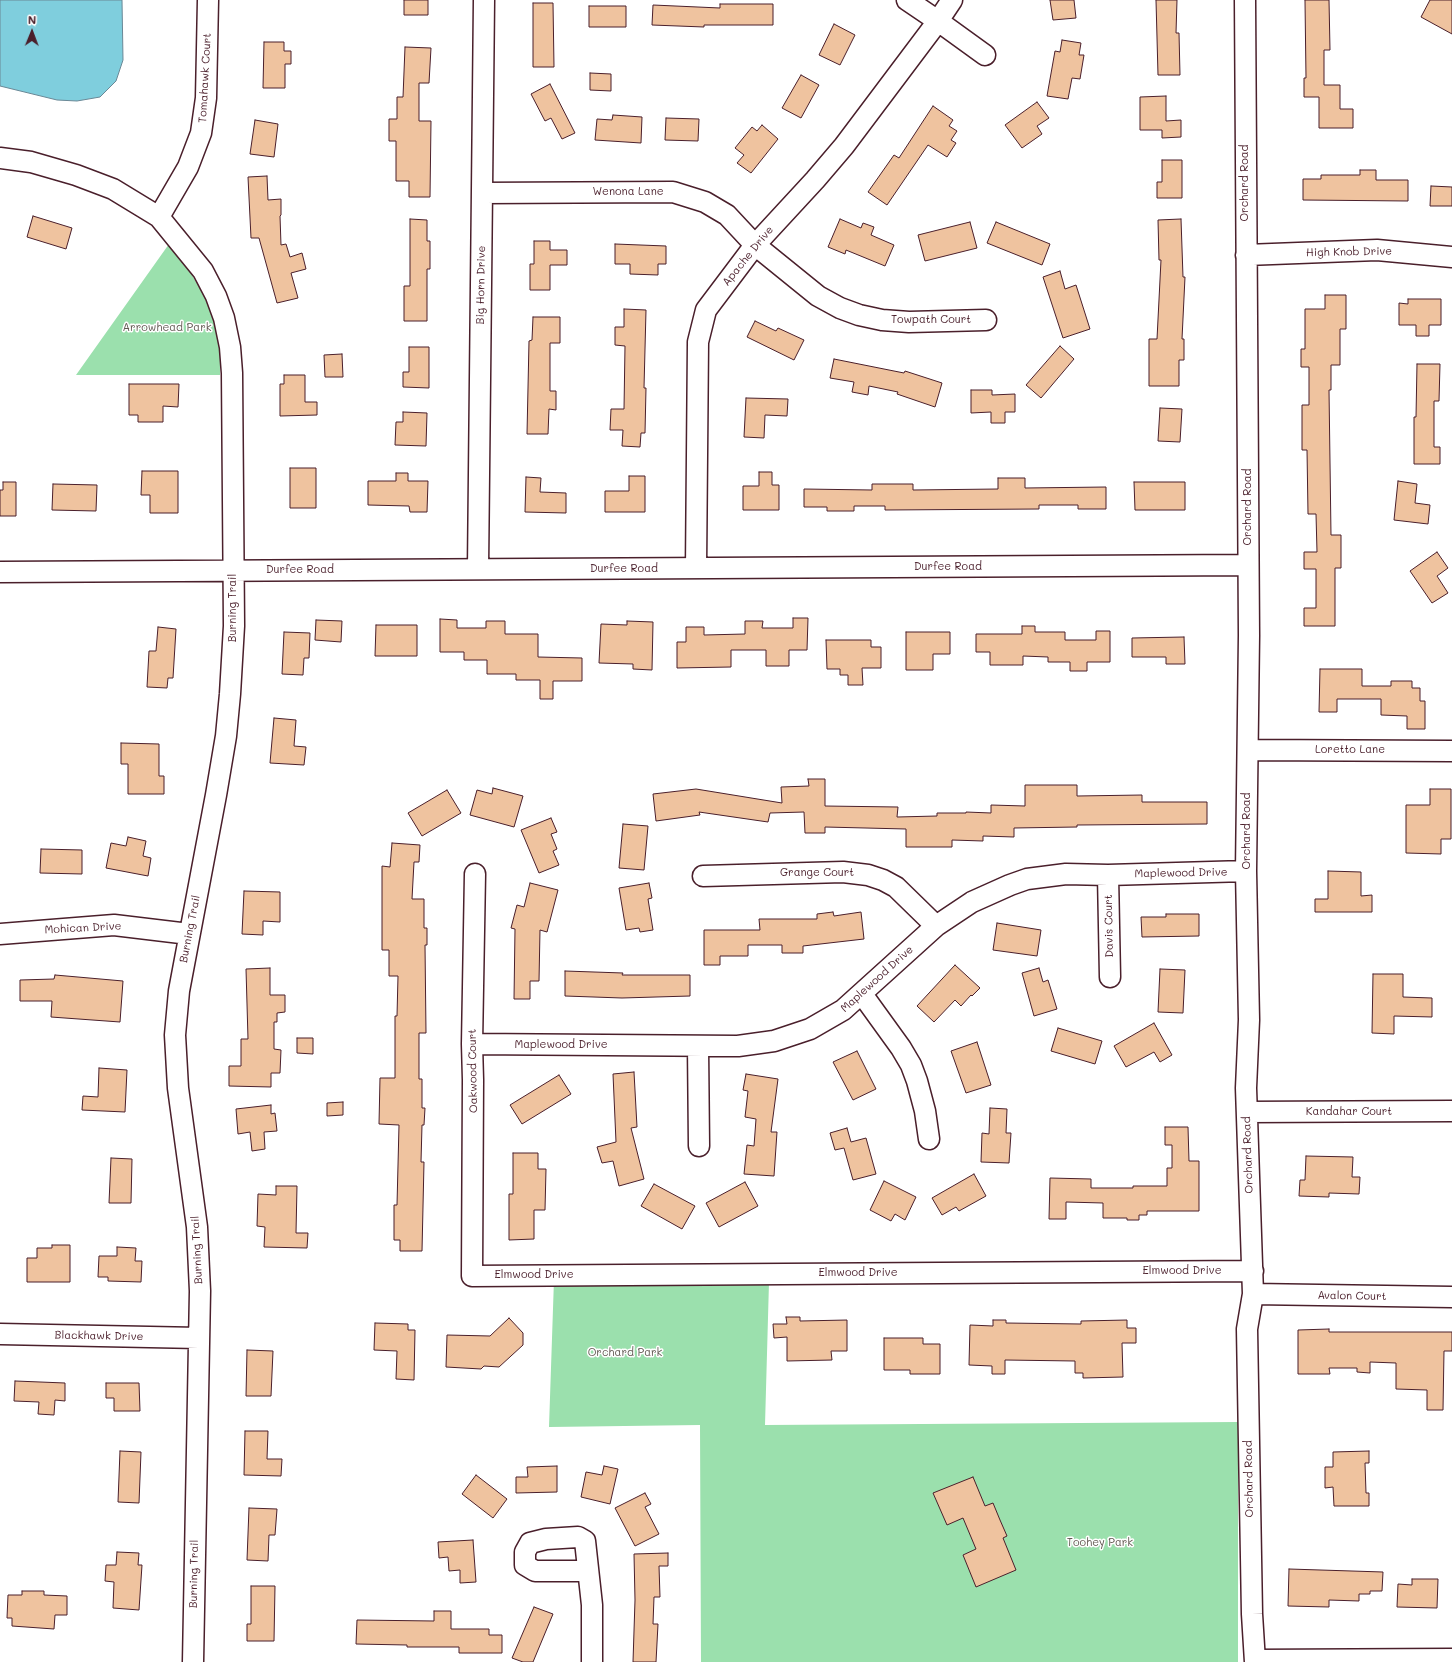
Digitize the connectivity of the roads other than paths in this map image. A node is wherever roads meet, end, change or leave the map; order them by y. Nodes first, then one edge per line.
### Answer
1 (208, 0) edge
2 (484, 0) edge
3 (907, 0) edge
4 (952, 0) edge
5 (1245, 0) edge
6 (938, 20) junction
7 (985, 55) dead end
8 (0, 158) edge
9 (482, 193) junction
10 (159, 217) junction
11 (755, 245) junction
12 (1246, 255) junction
13 (1452, 258) edge
14 (986, 320) dead end
15 (1248, 565) junction
16 (696, 568) junction
17 (478, 569) junction
18 (234, 570) junction
19 (0, 572) edge
20 (1248, 750) junction
21 (1452, 751) edge
22 (1246, 871) junction
23 (475, 874) dead end
24 (1108, 875) junction
25 (703, 876) dead end
26 (936, 926) junction
27 (0, 934) edge
28 (189, 934) junction
29 (1110, 977) dead end
30 (862, 994) junction
31 (472, 1044) junction
32 (698, 1046) junction
33 (1452, 1111) edge
34 (1247, 1112) junction
35 (929, 1139) dead end
36 (699, 1146) dead end
37 (472, 1267) joint
38 (1253, 1271) junction
39 (1253, 1294) junction
40 (1452, 1298) edge
41 (0, 1334) edge
42 (199, 1338) junction
43 (588, 1571) junction
44 (1452, 1659) edge
45 (1255, 1661) edge
46 (1390, 1661) edge
47 (193, 1662) edge
48 (592, 1662) edge

1 - 10 street, Tomahawk Court
2 - 9 street, Big Horn Drive
3 - 6 street
4 - 6 street, Apache Drive
5 - 12 street, Orchard Road
6 - 7 street
6 - 11 street, Apache Drive
8 - 10 street, Burning Trail
9 - 11 street, Wenona Lane
9 - 17 street, Big Horn Drive
10 - 18 street, Burning Trail
11 - 14 street, Towpath Court
11 - 16 street, Apache Drive
12 - 13 street, High Knob Drive
12 - 15 street, Orchard Road
15 - 16 street, Durfee Road
15 - 20 street, Orchard Road
16 - 17 street, Durfee Road
17 - 18 street, Durfee Road
18 - 19 street, Durfee Road
18 - 28 street, Burning Trail
20 - 21 street, Loretto Lane
20 - 22 street, Orchard Road
22 - 24 street, Maplewood Drive
22 - 34 street, Orchard Road
23 - 31 street, Oakwood Court
24 - 26 street, Maplewood Drive
24 - 29 street, Davis Court
25 - 26 street, Grange Court
26 - 30 street, Maplewood Drive
27 - 28 street, Mohican Drive
28 - 42 street, Burning Trail
30 - 32 street, Maplewood Drive
30 - 35 street
31 - 32 street, Maplewood Drive
31 - 37 street, Oakwood Court
32 - 36 street
33 - 34 street, Kandahar Court
34 - 38 street, Orchard Road
37 - 38 street, Elmwood Drive
38 - 39 street, Orchard Road
39 - 40 street, Avalon Court
39 - 45 street, Orchard Road
41 - 42 street, Blackhawk Drive
42 - 47 street, Burning Trail
43 - 43 street
43 - 48 street
44 - 46 street
45 - 46 street

